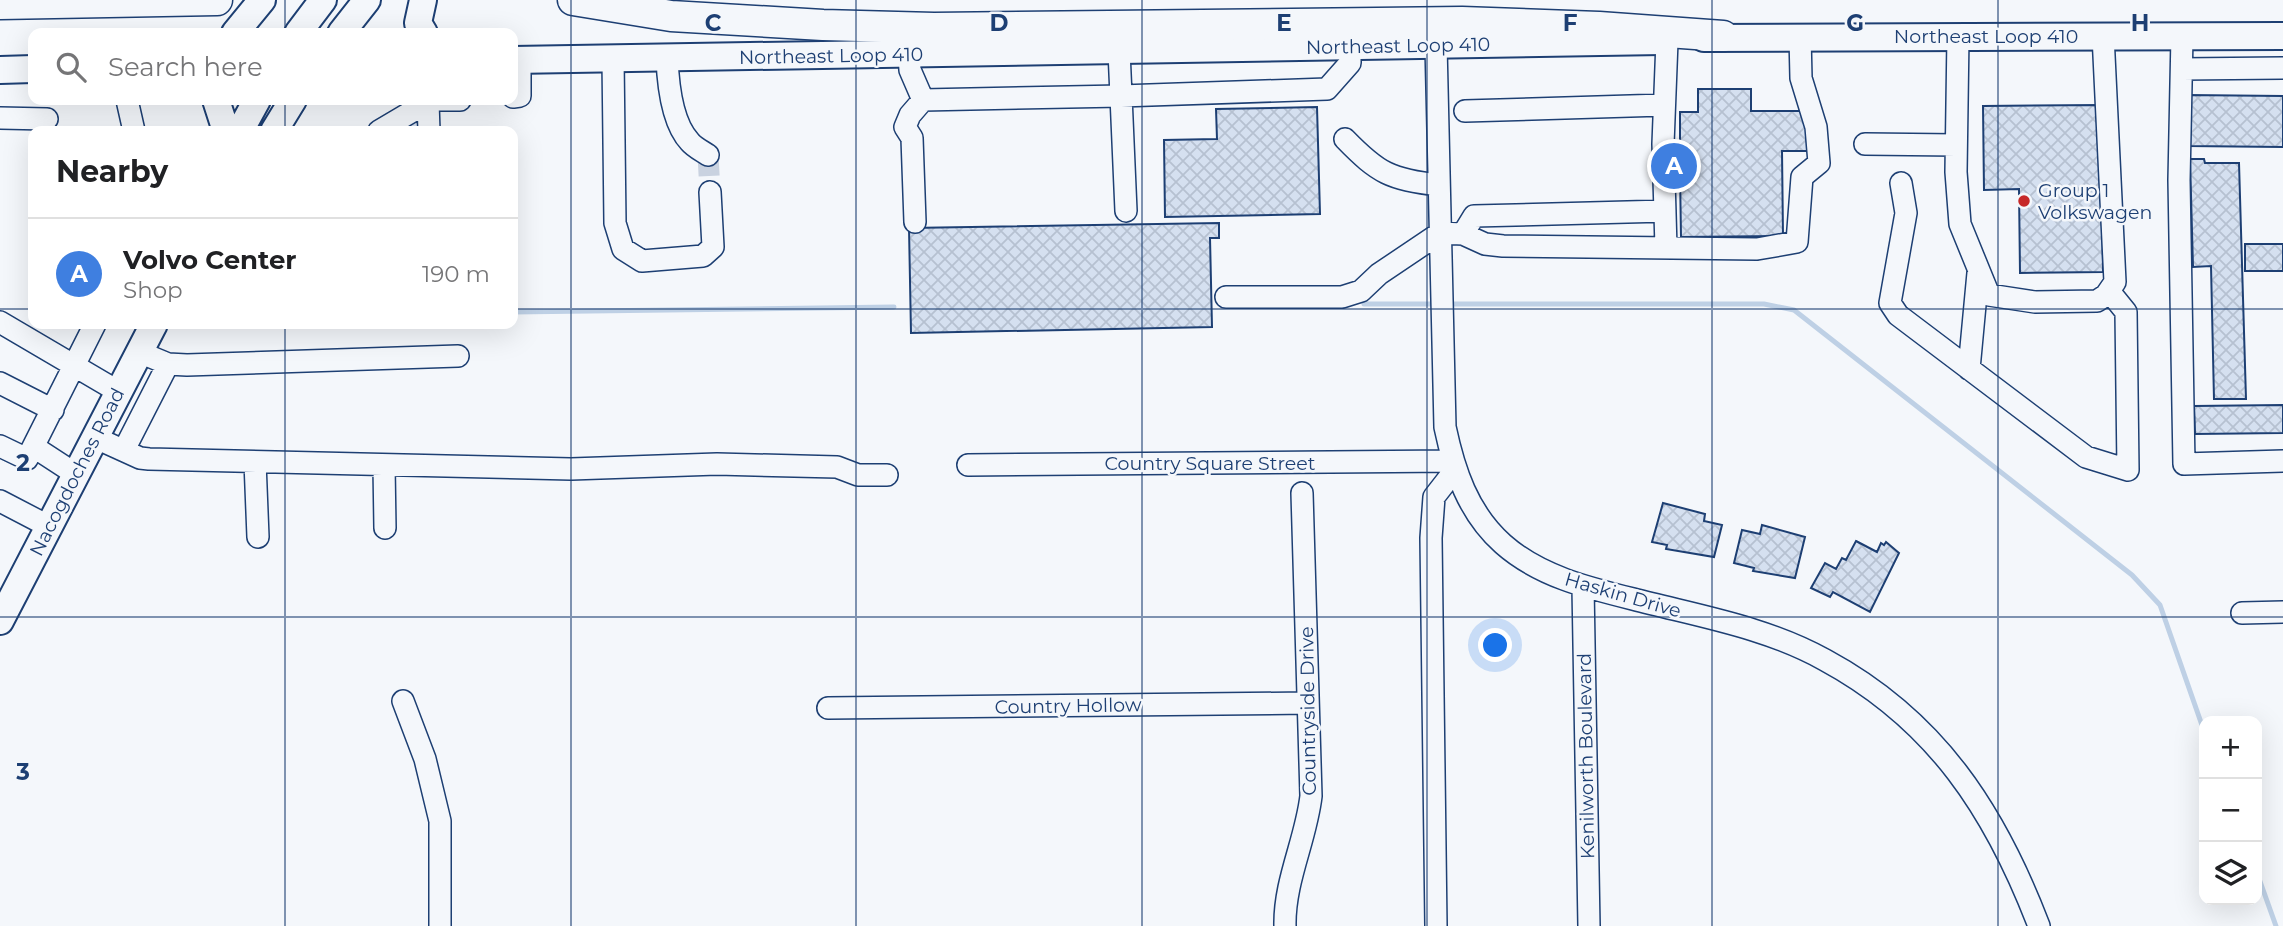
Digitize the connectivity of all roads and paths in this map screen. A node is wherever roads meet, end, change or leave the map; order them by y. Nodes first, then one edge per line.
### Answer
1 (217, 0) edge
2 (262, 0) edge
3 (323, 0) edge
4 (367, 0) edge
5 (423, 0) edge
6 (573, 0) edge
7 (150, 1) edge
8 (0, 4) edge
9 (239, 28) edge
10 (302, 28) edge
11 (345, 28) edge
12 (421, 28) edge
13 (1723, 36) junction
14 (1800, 36) junction
15 (1958, 36) junction
16 (2103, 36) junction
17 (2182, 36) junction
18 (2283, 36) edge
19 (1668, 41) junction
20 (1436, 45) junction
21 (1350, 47) junction
22 (1119, 51) junction
23 (909, 54) junction
24 (667, 58) junction
25 (613, 59) junction
26 (518, 60) edge
27 (2283, 68) edge
28 (28, 69) edge
29 (2182, 69) junction
30 (0, 70) edge
31 (518, 78) edge
32 (518, 96) edge
33 (1121, 96) junction
34 (923, 100) junction
35 (128, 105) edge
36 (218, 105) edge
37 (254, 105) edge
38 (290, 105) edge
39 (421, 105) edge
40 (428, 105) edge
41 (1663, 105) junction
42 (1465, 111) dead end
43 (0, 118) edge
44 (47, 119) dead end
45 (133, 126) edge
46 (224, 126) edge
47 (243, 126) edge
48 (277, 126) edge
49 (387, 126) edge
50 (429, 126) edge
51 (1345, 139) dead end
52 (1865, 144) dead end
53 (1956, 145) junction
54 (708, 155) tunnel mouth
55 (1901, 183) dead end
56 (1439, 185) junction
57 (710, 192) tunnel mouth
58 (1126, 211) dead end
59 (1665, 211) junction
60 (915, 222) dead end
61 (1440, 233) junction
62 (1463, 234) junction
63 (1666, 248) junction
64 (1978, 272) junction
65 (2109, 291) junction
66 (1226, 297) dead end
67 (0, 322) edge
68 (92, 329) edge
69 (151, 329) edge
70 (139, 352) junction
71 (458, 356) dead end
72 (168, 364) junction
73 (74, 366) junction
74 (1969, 369) junction
75 (0, 383) edge
76 (119, 392) junction
77 (53, 410) junction
78 (96, 438) junction
79 (0, 446) edge
80 (34, 447) junction
81 (124, 450) junction
82 (2283, 461) edge
83 (255, 462) junction
84 (968, 465) dead end
85 (384, 466) junction
86 (1454, 466) junction
87 (76, 475) junction
88 (887, 475) dead end
89 (1302, 493) dead end
90 (0, 502) edge
91 (50, 527) junction
92 (385, 528) dead end
93 (258, 537) dead end
94 (1583, 587) junction
95 (2283, 612) edge
96 (2242, 613) dead end
97 (0, 621) edge
98 (404, 701) dead end
99 (1308, 703) junction
100 (828, 708) dead end
101 (440, 926) edge
102 (1285, 926) edge
103 (1437, 926) edge
104 (1589, 926) edge
105 (2039, 926) edge

1 - 7 highway
2 - 9 main road
3 - 10 main road
4 - 11 main road
5 - 12 main road
6 - 13 highway
7 - 8 highway
13 - 14 main road, Northeast Loop 410
13 - 19 main road, Northeast Loop 410
14 - 15 main road, Northeast Loop 410
14 - 63 street
15 - 16 main road, Northeast Loop 410
15 - 53 street
16 - 17 main road, Northeast Loop 410
16 - 65 street
17 - 18 main road, Northeast Loop 410
17 - 29 street
19 - 20 main road, Northeast Loop 410
19 - 41 street
20 - 21 main road, Northeast Loop 410
20 - 56 street, Haskin Drive
21 - 22 main road, Northeast Loop 410
21 - 33 street
22 - 23 main road, Northeast Loop 410
22 - 33 street
23 - 24 main road, Northeast Loop 410
23 - 34 street
24 - 25 main road, Northeast Loop 410
24 - 54 street
25 - 26 main road, Northeast Loop 410
25 - 57 street
27 - 29 street
28 - 30 main road
29 - 82 street
31 - 32 street
33 - 34 street
33 - 58 street
34 - 60 street
35 - 45 street
36 - 46 main road
37 - 47 main road
38 - 48 main road
39 - 49 street
40 - 50 street
41 - 42 street
41 - 59 street
43 - 44 street
51 - 56 street
52 - 53 street
53 - 64 street
55 - 74 street
56 - 61 street, Haskin Drive
59 - 62 street
59 - 63 street
61 - 62 street
61 - 66 street
61 - 86 street, Haskin Drive
62 - 63 street
64 - 65 street
64 - 74 street
65 - 74 street
67 - 73 street
68 - 73 street
69 - 70 main road, Nacogdoches Road
70 - 72 street
70 - 76 main road, Nacogdoches Road
71 - 72 street
72 - 81 street
73 - 76 street
73 - 77 street
75 - 77 street
76 - 78 main road, Nacogdoches Road
77 - 80 street
78 - 81 street
78 - 87 main road, Nacogdoches Road
79 - 80 street
80 - 87 street
81 - 83 street
83 - 85 street
83 - 93 street
84 - 86 street, Country Square Street
85 - 88 street
85 - 92 street
86 - 94 street, Haskin Drive
86 - 103 street
87 - 91 main road, Nacogdoches Road
89 - 99 street, Countryside Drive
90 - 91 street
91 - 97 main road, Nacogdoches Road
94 - 104 street, Kenilworth Boulevard
94 - 105 street, Haskin Drive
95 - 96 street
98 - 101 street
99 - 100 street, Country Hollow
99 - 102 street, Countryside Drive

